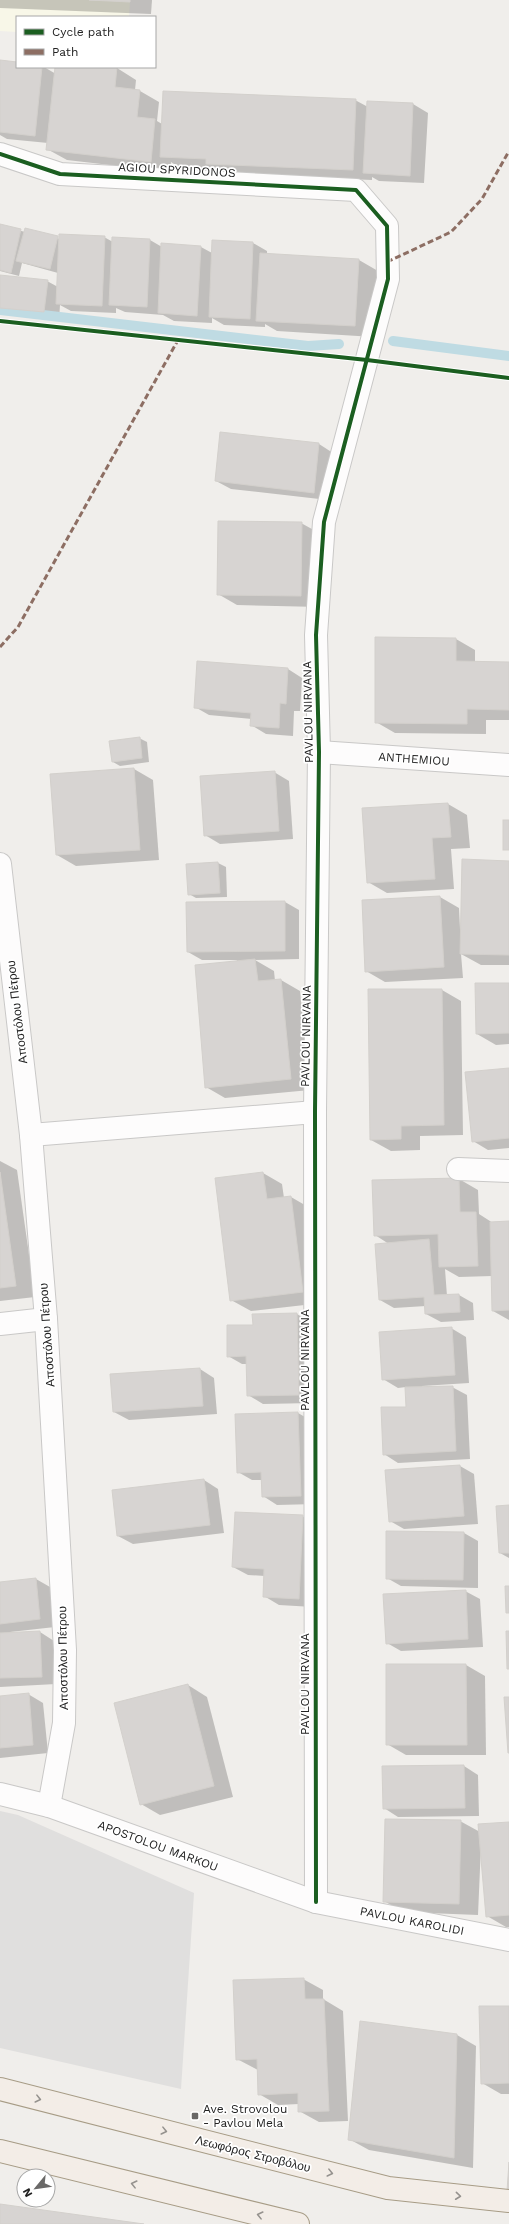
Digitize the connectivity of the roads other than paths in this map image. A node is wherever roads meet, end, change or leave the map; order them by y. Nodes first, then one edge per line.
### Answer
1 (0, 154) edge
2 (356, 190) joint
3 (319, 752) junction
4 (509, 765) edge
5 (0, 864) edge
6 (315, 1112) junction
7 (31, 1135) junction
8 (458, 1169) dead end
9 (509, 1171) edge
10 (46, 1319) junction
11 (0, 1324) edge
12 (0, 1794) edge
13 (48, 1806) junction
14 (316, 1902) junction
15 (509, 1940) edge
16 (0, 2089) edge
17 (0, 2151) edge
18 (509, 2202) edge
19 (298, 2224) edge

1 - 2 street, AGIOU SPYRIDONOS
2 - 3 street, PAVLOU NIRVANA
3 - 4 street, ANTHEMIOU
3 - 6 street, PAVLOU NIRVANA
5 - 7 street, Αποστόλου Πέτρου
6 - 7 street
6 - 14 street, PAVLOU NIRVANA
7 - 10 street, Αποστόλου Πέτρου
8 - 9 street
10 - 11 street
10 - 13 street, Αποστόλου Πέτρου
12 - 13 street, APOSTOLOU MARKOU
13 - 14 street, APOSTOLOU MARKOU
14 - 15 street, PAVLOU KAROLIDI
16 -> 18 main road, Λεωφόρος Στροβόλου
19 -> 17 main road

